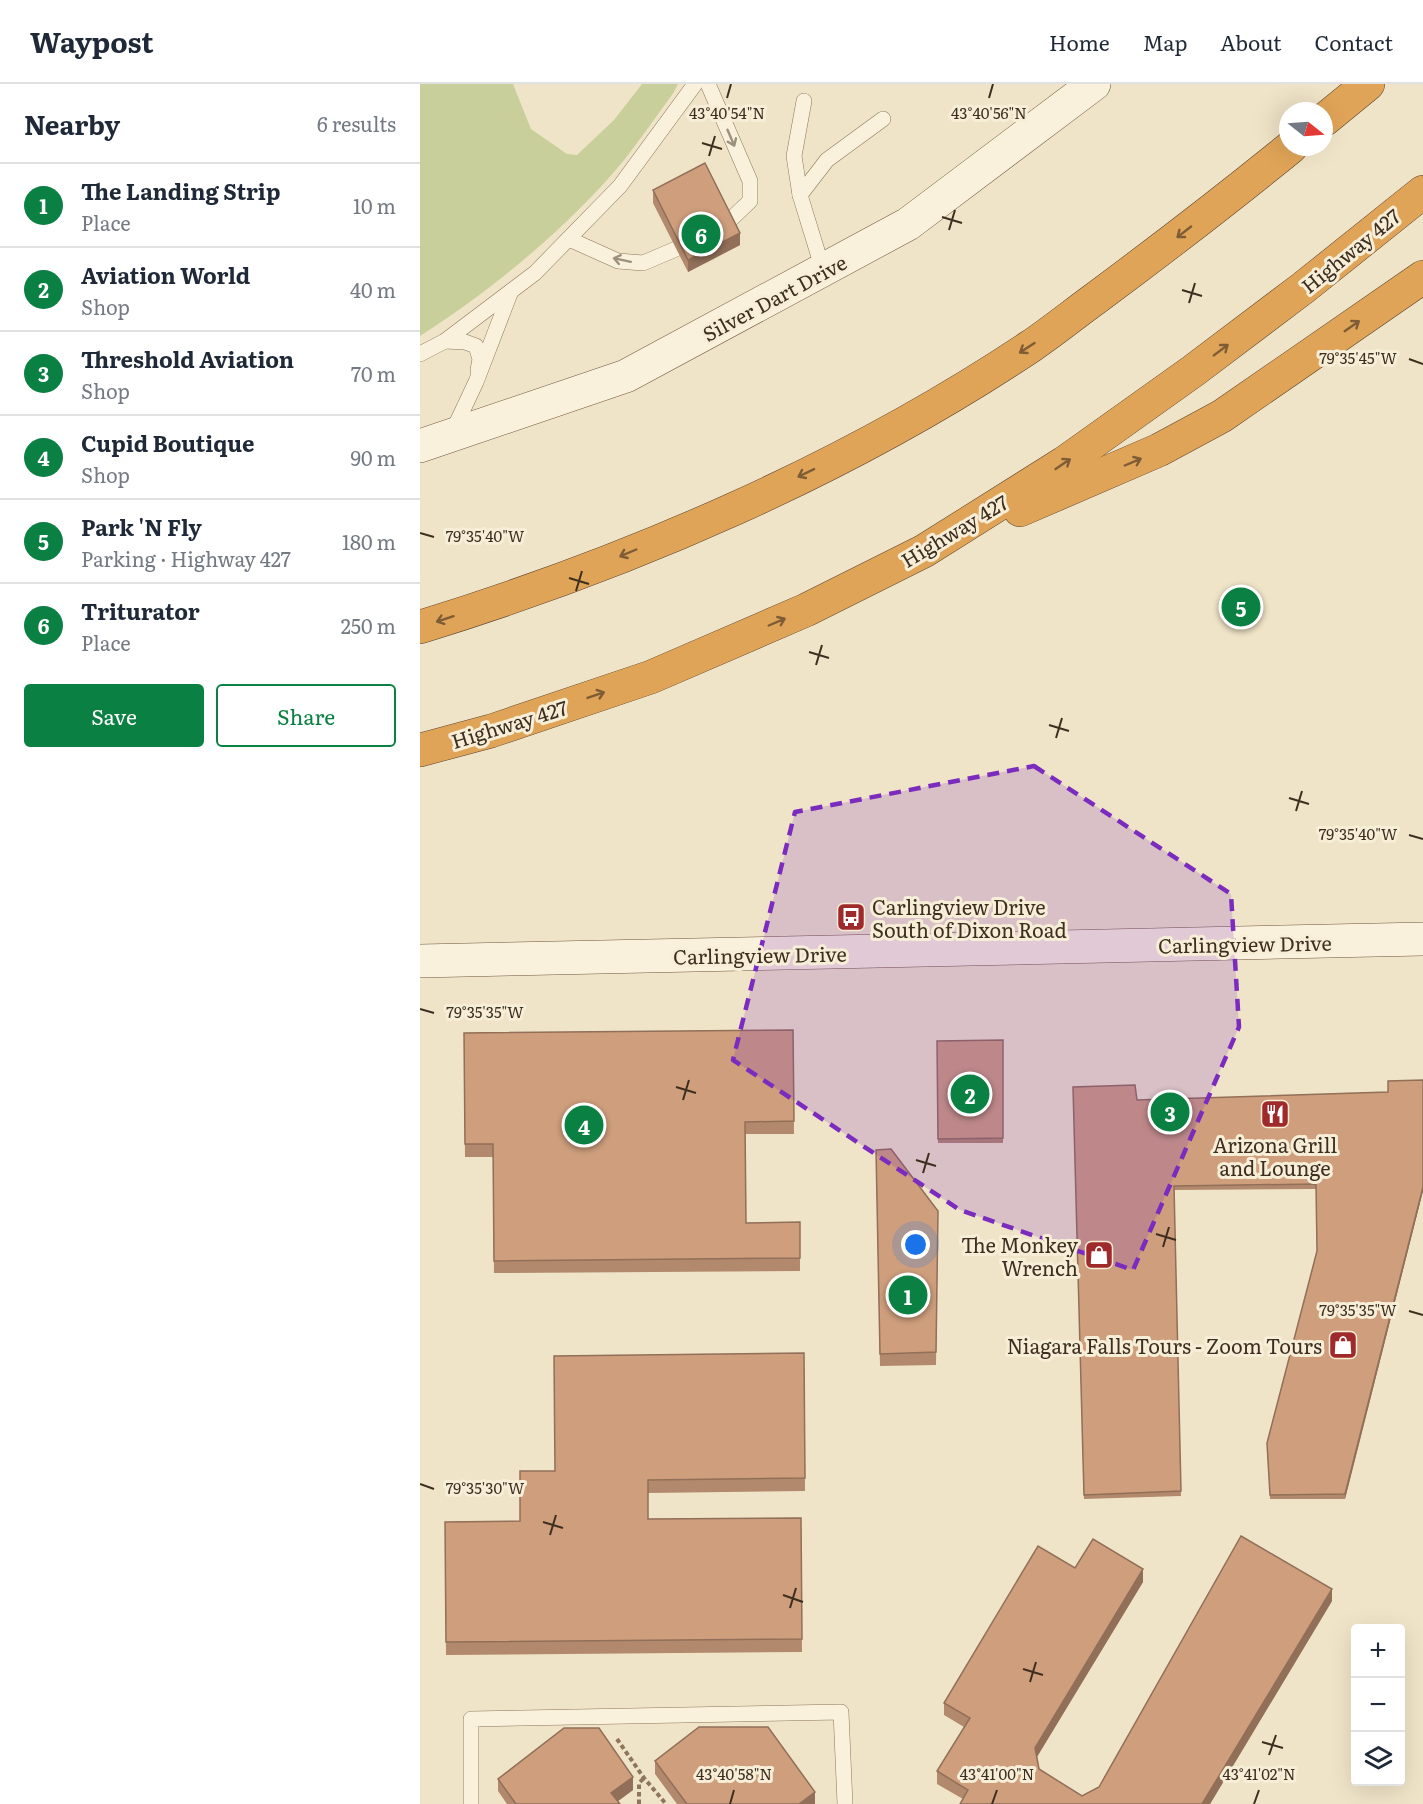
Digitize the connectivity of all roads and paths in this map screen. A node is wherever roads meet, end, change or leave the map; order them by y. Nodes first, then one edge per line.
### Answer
1 (695, 84) edge
2 (708, 84) edge
3 (1094, 84) edge
4 (1348, 84) edge
5 (1368, 84) edge
6 (804, 101) dead end
7 (1329, 102) edge
8 (1333, 113) edge
9 (883, 119) dead end
10 (1279, 150) edge
11 (1280, 156) edge
12 (1423, 192) edge
13 (800, 195) junction
14 (1230, 196) junction
15 (728, 222) edge
16 (569, 239) junction
17 (676, 249) edge
18 (823, 270) junction
19 (1423, 277) edge
20 (511, 291) junction
21 (445, 341) junction
22 (420, 354) edge
23 (476, 382) junction
24 (451, 435) junction
25 (420, 446) edge
26 (924, 551) junction
27 (420, 627) edge
28 (420, 750) edge
29 (1423, 939) edge
30 (420, 961) edge
31 (617, 1739) dead end
32 (644, 1778) junction
33 (471, 1804) edge
34 (639, 1804) edge
35 (666, 1804) edge
36 (846, 1804) edge

1 - 16 lane
2 -> 15 lane
3 - 18 main road, Silver Dart Drive
4 - 7 highway
5 - 8 highway
6 - 13 lane
9 - 13 lane
10 - 14 highway
11 - 14 highway
26 -> 12 highway, Highway 427
13 - 18 lane
14 -> 27 highway
17 -> 16 lane
16 - 20 lane
18 - 24 main road, Silver Dart Drive
26 -> 19 highway
20 - 21 lane
20 - 23 lane
21 - 22 lane
21 - 23 lane
23 - 24 lane
24 - 25 main road, Silver Dart Drive
28 -> 26 highway, Highway 427
29 - 30 main road, Carlingview Drive
31 - 32 path
32 - 34 path
32 - 35 path
33 - 36 lane

